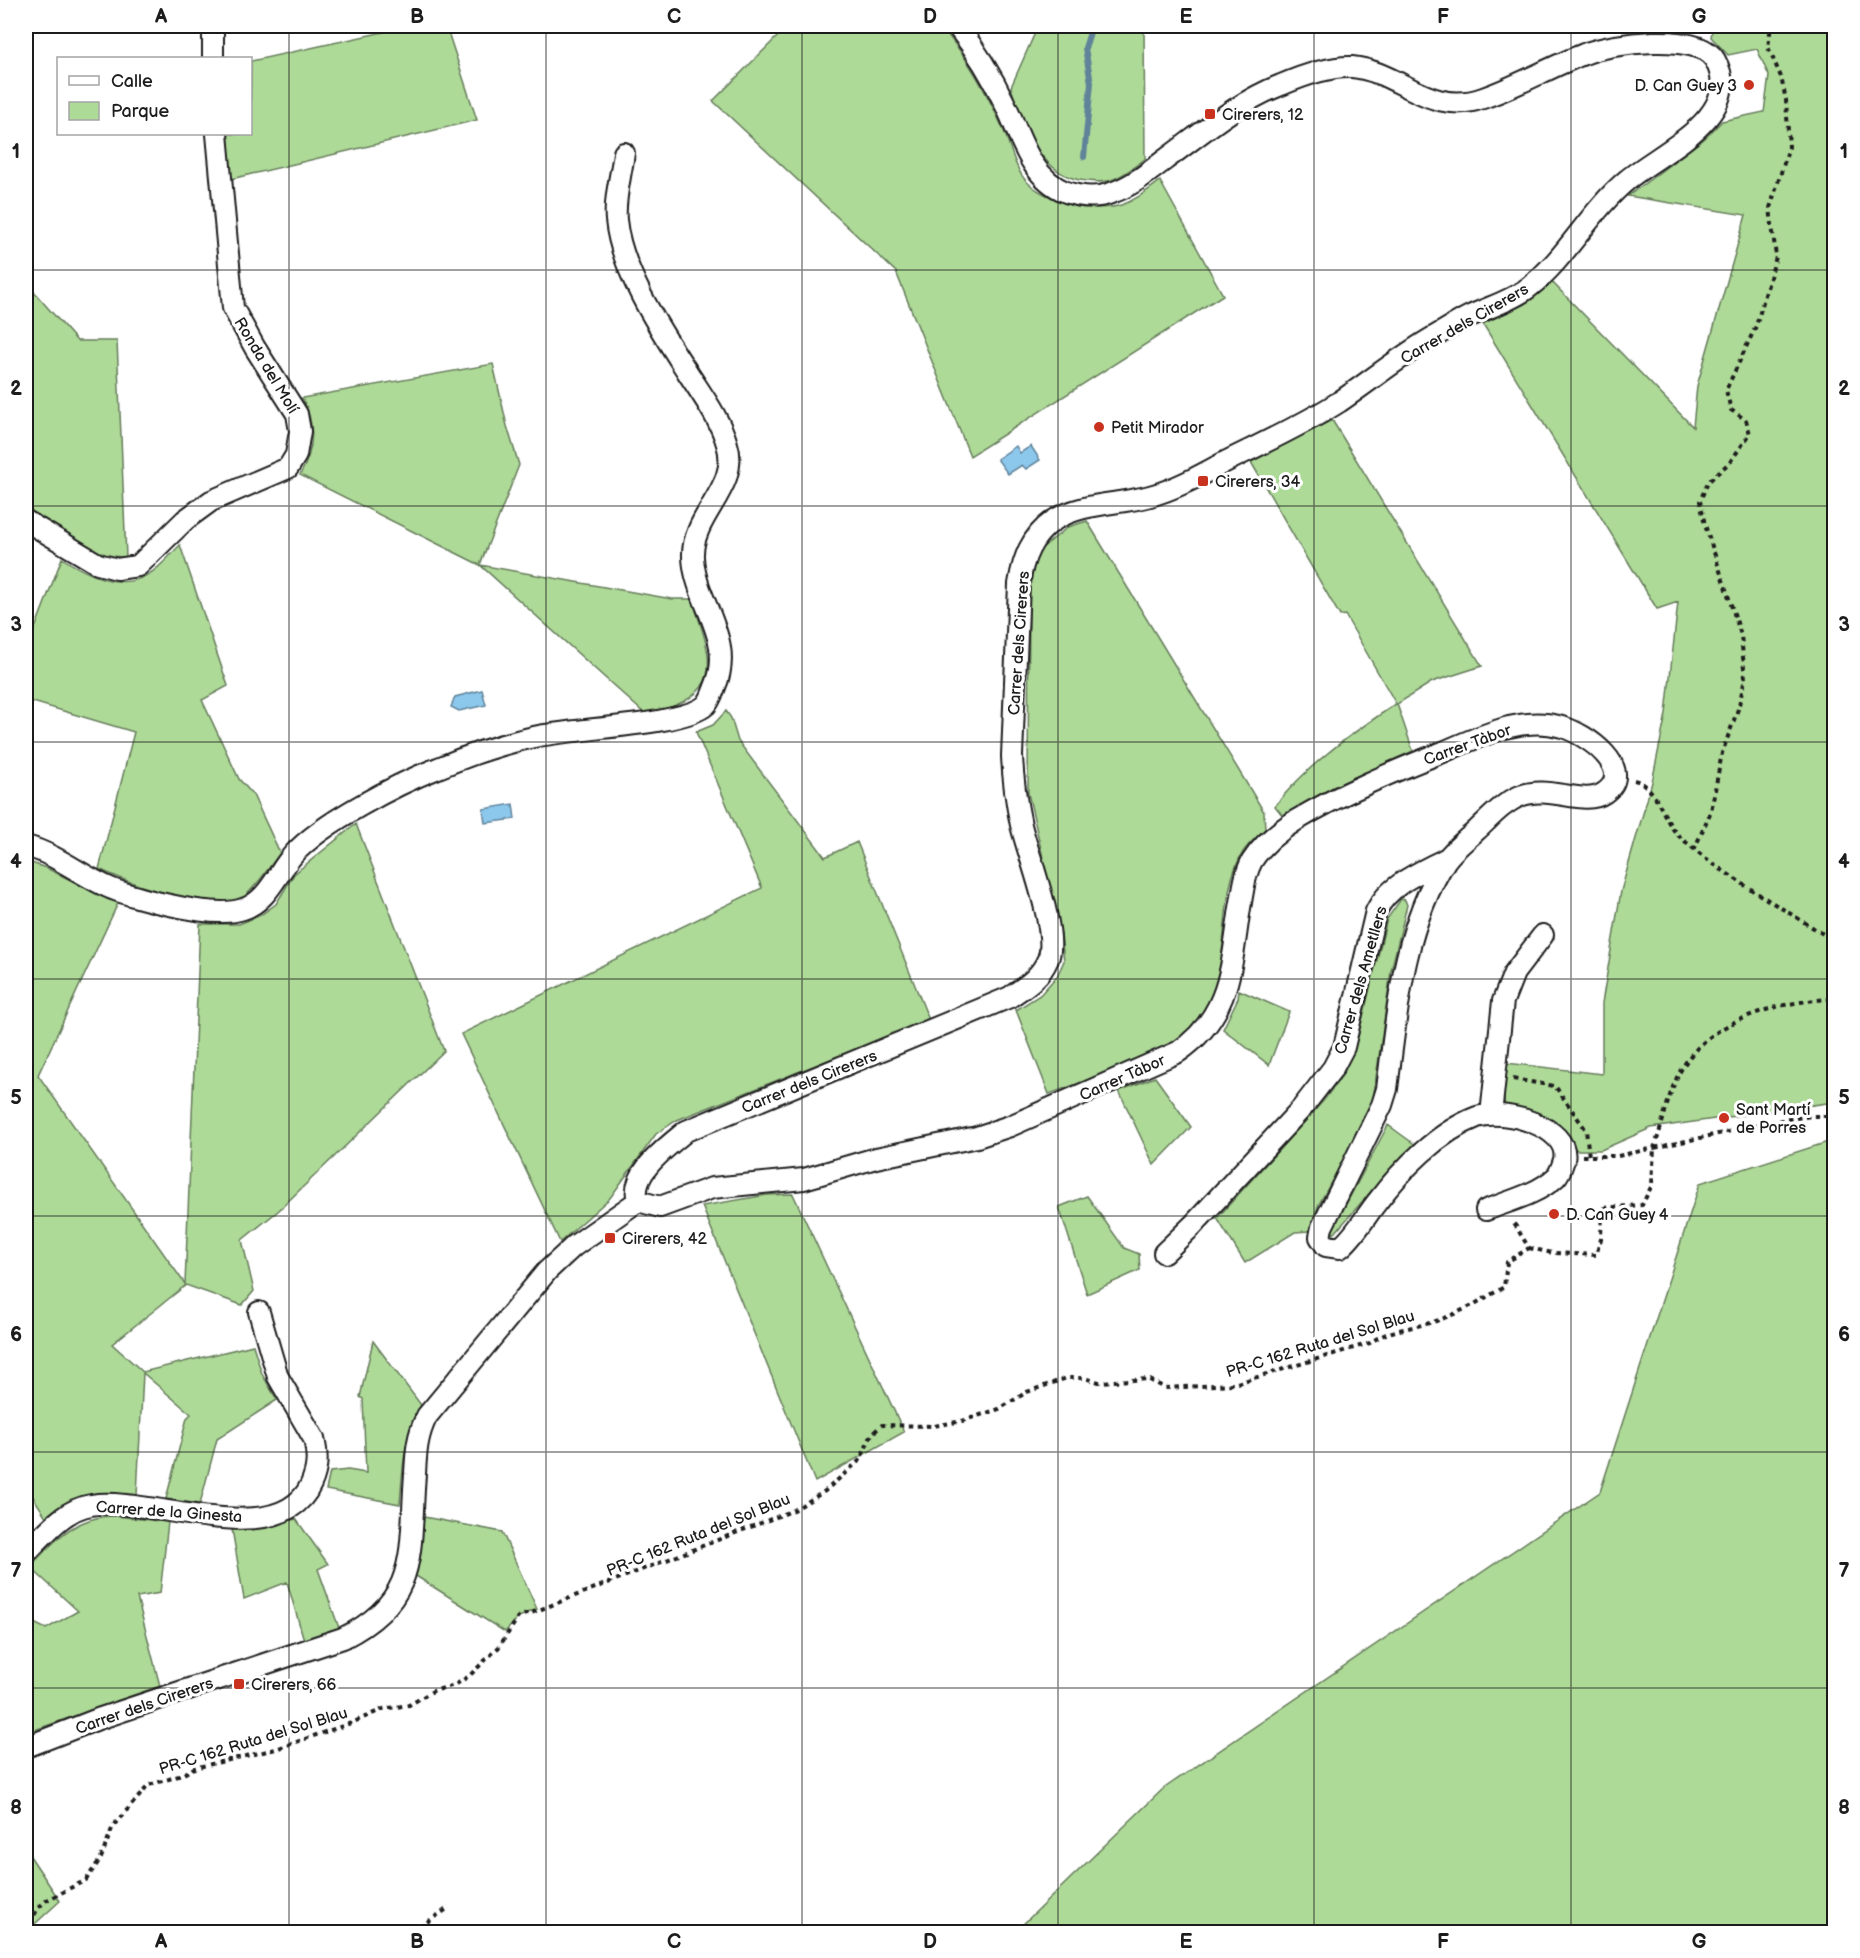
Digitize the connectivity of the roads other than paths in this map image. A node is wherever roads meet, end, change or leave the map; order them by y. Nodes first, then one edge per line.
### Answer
1 (213, 26) edge
2 (957, 26) edge
3 (213, 57) edge
4 (217, 135) edge
5 (624, 153) dead end
6 (26, 521) edge
7 (26, 846) edge
8 (1448, 858) junction
9 (1543, 935) dead end
10 (1491, 1115) junction
11 (638, 1201) junction
12 (1486, 1210) road end
13 (1164, 1253) dead end
14 (259, 1312) dead end
15 (26, 1553) edge
16 (26, 1747) edge

1 - 3 street
2 - 11 street, Carrer dels Cirerers
4 - 6 street, Ronda del Molí
5 - 7 street
8 - 10 street
8 - 11 street, Carrer Tàbor
8 - 13 street, Carrer dels Ametllers
9 - 10 street
10 - 12 street
11 - 16 street, Carrer dels Cirerers
14 - 15 street, Carrer de la Ginesta

